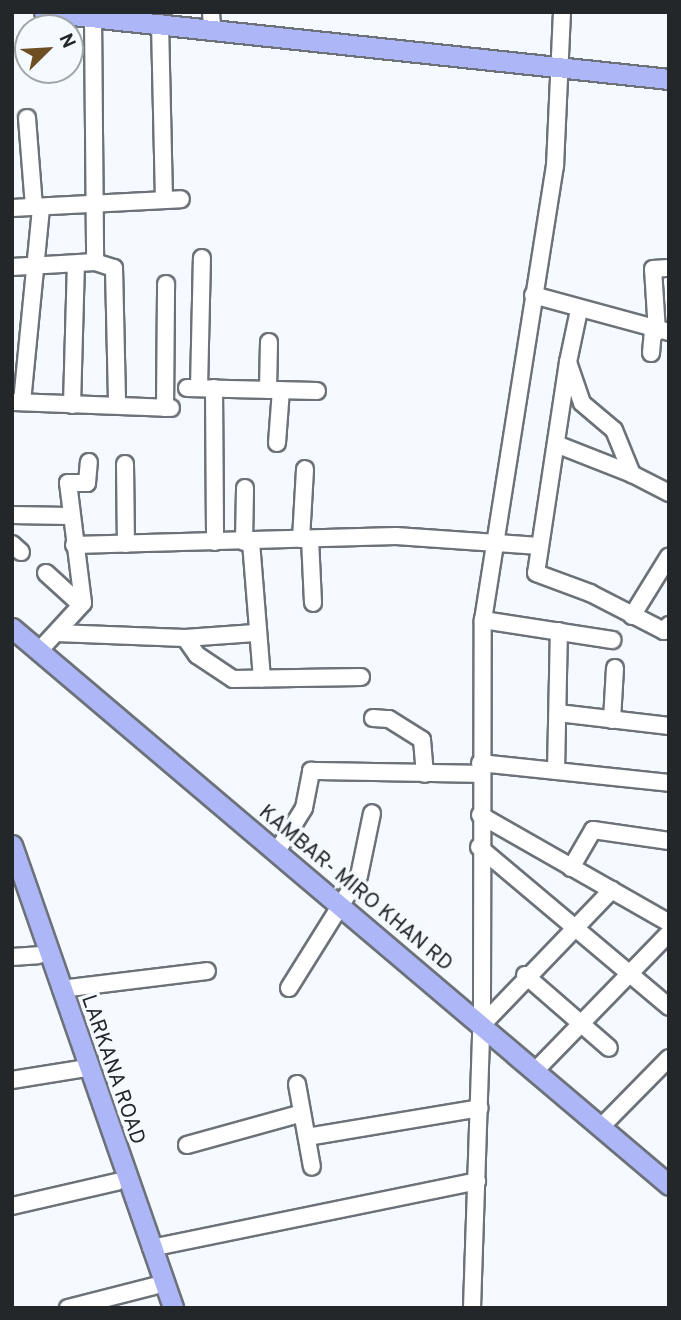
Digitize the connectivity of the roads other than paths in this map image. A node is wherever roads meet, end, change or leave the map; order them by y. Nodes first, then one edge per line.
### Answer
1 (44, 12) edge
2 (562, 12) edge
3 (93, 16) junction
4 (153, 19) edge
5 (212, 20) edge
6 (555, 68) junction
7 (669, 79) edge
8 (27, 118) dead end
9 (164, 199) junction
10 (181, 199) dead end
11 (95, 204) junction
12 (37, 207) junction
13 (12, 208) edge
14 (202, 258) dead end
15 (95, 262) junction
16 (76, 266) junction
17 (12, 267) edge
18 (37, 267) junction
19 (669, 268) edge
20 (166, 284) dead end
21 (533, 295) junction
22 (579, 310) junction
23 (660, 332) edge
24 (269, 342) dead end
25 (651, 354) dead end
26 (568, 362) junction
27 (200, 388) junction
28 (274, 390) junction
29 (317, 391) dead end
30 (17, 402) edge
31 (117, 404) junction
32 (72, 405) junction
33 (277, 443) dead end
34 (556, 444) junction
35 (89, 462) dead end
36 (125, 464) dead end
37 (304, 469) dead end
38 (632, 474) junction
39 (245, 488) dead end
40 (669, 493) edge
41 (12, 515) edge
42 (69, 516) junction
43 (306, 539) junction
44 (496, 540) junction
45 (215, 542) junction
46 (248, 542) junction
47 (126, 544) junction
48 (75, 545) junction
49 (540, 546) junction
50 (669, 556) edge
51 (46, 573) dead end
52 (313, 603) dead end
53 (80, 606) junction
54 (632, 616) junction
55 (483, 620) junction
56 (669, 625) edge
57 (12, 628) edge
58 (559, 631) junction
59 (56, 633) junction
60 (255, 633) junction
61 (185, 638) junction
62 (612, 640) dead end
63 (39, 651) junction
64 (615, 668) dead end
65 (361, 677) dead end
66 (262, 679) junction
67 (558, 713) junction
68 (373, 718) dead end
69 (612, 720) junction
70 (669, 726) edge
71 (480, 769) junction
72 (556, 771) junction
73 (425, 774) junction
74 (669, 783) edge
75 (372, 813) dead end
76 (480, 815) junction
77 (669, 841) edge
78 (12, 845) edge
79 (480, 847) junction
80 (276, 853) junction
81 (571, 868) junction
82 (12, 876) edge
83 (612, 890) junction
84 (342, 909) junction
85 (669, 923) edge
86 (575, 927) junction
87 (669, 933) edge
88 (38, 955) junction
89 (12, 957) edge
90 (207, 971) dead end
91 (629, 973) junction
92 (525, 975) junction
93 (289, 988) dead end
94 (61, 989) junction
95 (669, 1007) edge
96 (580, 1022) junction
97 (481, 1026) junction
98 (609, 1048) dead end
99 (669, 1058) edge
100 (81, 1069) junction
101 (534, 1072) junction
102 (12, 1080) edge
103 (297, 1084) dead end
104 (480, 1108) junction
105 (302, 1113) junction
106 (600, 1128) junction
107 (307, 1137) junction
108 (187, 1145) dead end
109 (312, 1167) dead end
110 (666, 1178) edge
111 (477, 1181) junction
112 (116, 1182) junction
113 (12, 1206) edge
114 (151, 1248) junction
115 (154, 1286) junction
116 (68, 1308) edge
117 (162, 1308) edge
118 (173, 1308) edge
119 (472, 1308) edge

1 - 3 main road
2 - 6 street
3 - 4 main road
3 - 11 street
4 - 5 main road
4 - 9 street
5 - 6 main road
6 - 7 main road
6 - 21 street
8 - 12 street
9 - 10 street
9 - 11 street
11 - 12 street
11 - 15 street
12 - 13 street
12 - 18 street
14 - 27 street
15 - 16 street
15 - 31 street
16 - 18 street
16 - 32 street
17 - 18 street
18 - 30 street
19 - 23 street
20 - 31 street
21 - 22 street
21 - 44 street
22 - 23 street
22 - 26 street
23 - 25 street
24 - 28 street
26 - 34 street
26 - 38 street
27 - 28 street
27 - 45 street
28 - 29 street
28 - 33 street
30 - 32 street
31 - 32 street
34 - 38 street
34 - 49 street
35 - 42 street
36 - 47 street
37 - 43 street
38 - 40 street
39 - 46 street
41 - 42 street
42 - 48 street
43 - 44 street
43 - 46 street
43 - 52 street
44 - 49 street
44 - 55 street
45 - 46 street
45 - 47 street
46 - 60 street
47 - 48 street
48 - 53 street
49 - 54 street
50 - 54 street
51 - 53 street
53 - 59 street
54 - 56 street
55 - 58 street
55 - 71 street
57 - 63 main road, KAMBAR- MIRO KHAN RD
58 - 62 street
58 - 67 street
59 - 61 street
59 - 63 street
60 - 61 street
60 - 66 street
61 - 66 street
63 - 80 main road, KAMBAR- MIRO KHAN RD
64 - 69 street
65 - 66 street
67 - 69 street
67 - 72 street
68 - 73 street
69 - 70 street
71 - 72 street
71 - 73 street
71 - 76 street
72 - 74 street
73 - 80 street
75 - 84 street
76 - 79 street
76 - 81 street
77 - 81 street
78 - 94 main road, LARKANA ROAD
79 - 86 street
79 - 97 street
80 - 84 main road, KAMBAR- MIRO KHAN RD
81 - 83 street
82 - 88 main road, LARKANA ROAD
83 - 85 street
83 - 86 street
84 - 93 street
84 - 97 main road, KAMBAR- MIRO KHAN RD
86 - 91 street
86 - 92 street
87 - 91 street
88 - 89 street
88 - 100 main road, LARKANA ROAD
90 - 94 street
91 - 95 street
91 - 96 street
92 - 96 street
92 - 97 street
94 - 100 main road, LARKANA ROAD
96 - 98 street
96 - 101 street
97 - 101 main road, KAMBAR- MIRO KHAN RD
97 - 104 street
99 - 106 street
100 - 102 street
100 - 112 main road, LARKANA ROAD
100 - 114 main road, LARKANA ROAD
101 - 106 main road, KAMBAR- MIRO KHAN RD
103 - 105 street
104 - 107 street
104 - 111 street
105 - 107 street
105 - 108 street
106 - 110 main road, KAMBAR- MIRO KHAN RD
107 - 109 street
111 - 114 street
111 - 119 street
112 - 113 street
112 - 115 main road, LARKANA ROAD
114 - 118 main road, LARKANA ROAD
115 - 116 street
115 - 117 main road, LARKANA ROAD

